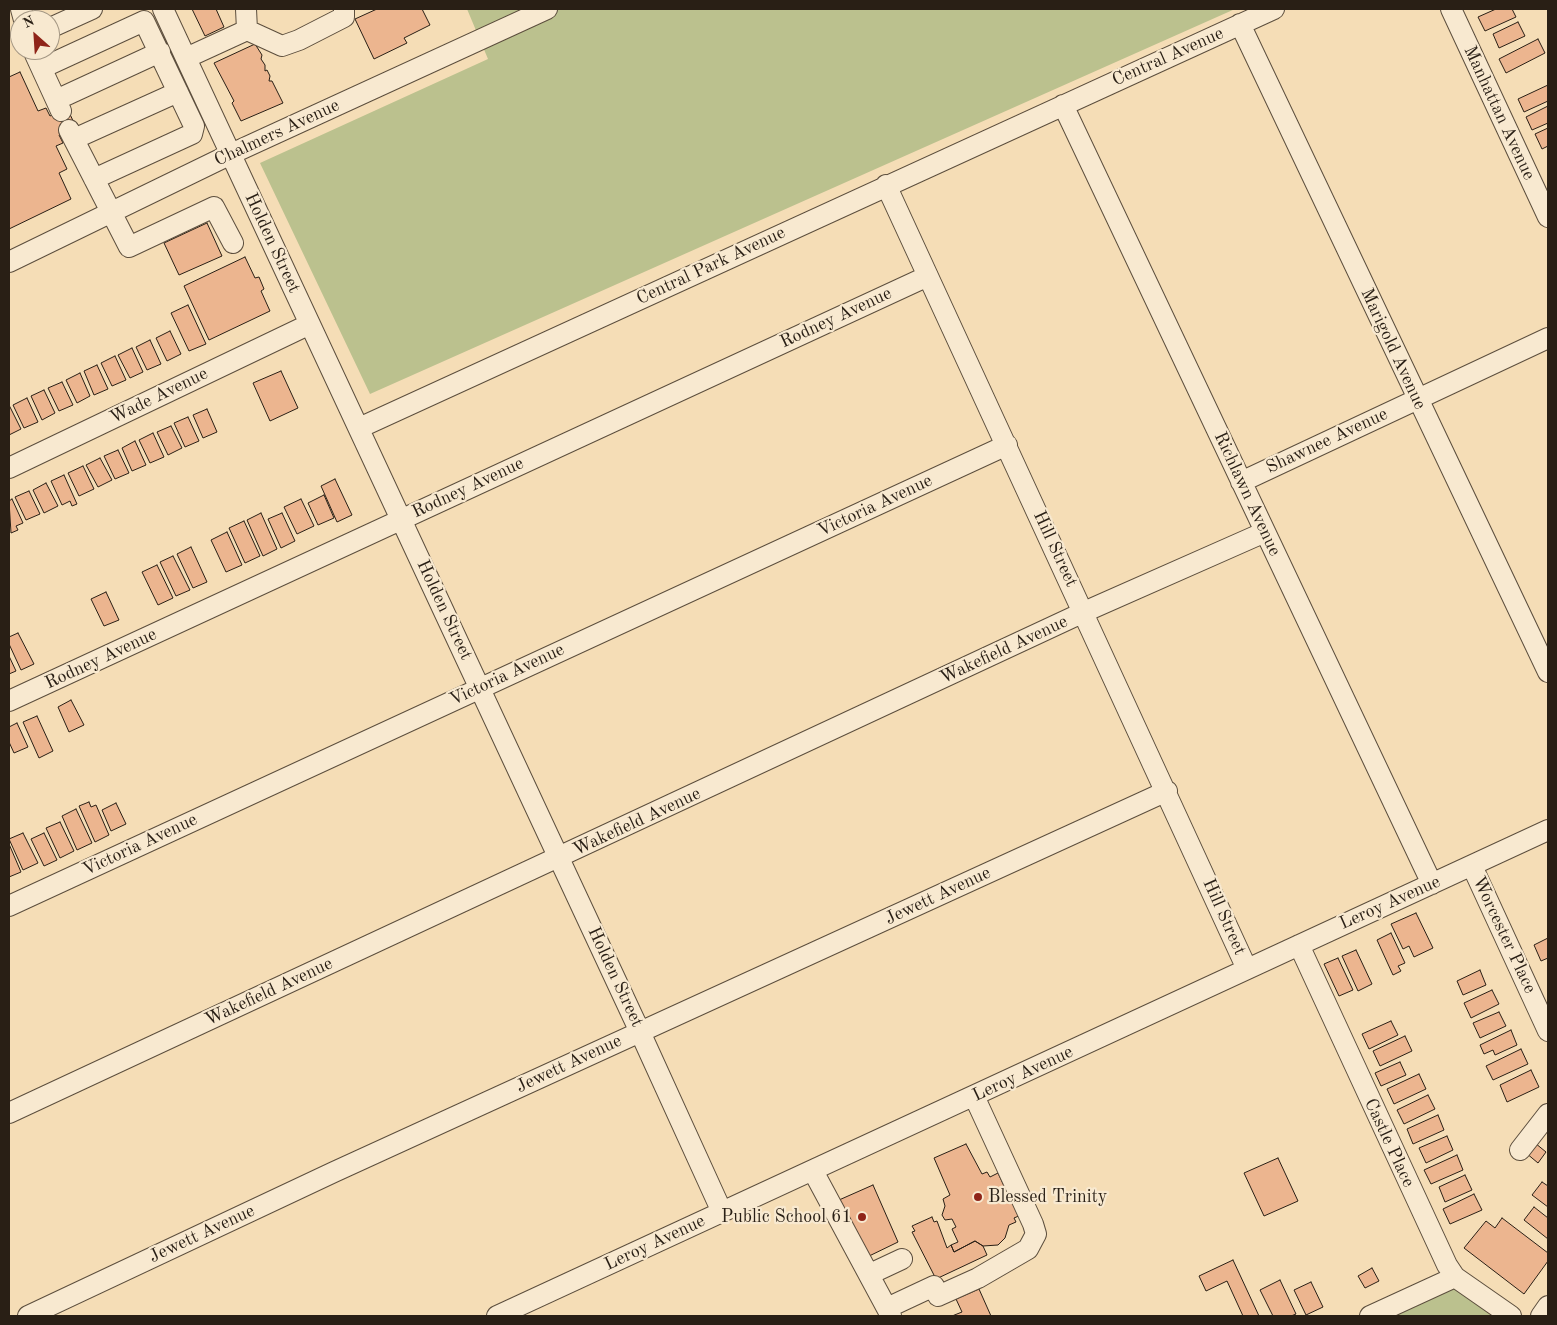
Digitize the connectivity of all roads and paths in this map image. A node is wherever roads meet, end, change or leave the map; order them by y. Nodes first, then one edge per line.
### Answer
1 (92, 9) edge
2 (163, 9) edge
3 (246, 9) edge
4 (344, 9) edge
5 (546, 9) edge
6 (1274, 9) edge
7 (1450, 9) edge
8 (142, 15) edge
9 (60, 23) edge
10 (1240, 24) junction
11 (247, 30) junction
12 (160, 52) junction
13 (38, 60) edge
14 (189, 65) junction
15 (42, 68) junction
16 (175, 86) junction
17 (1063, 104) junction
18 (231, 154) junction
19 (94, 179) junction
20 (886, 185) junction
21 (112, 212) junction
22 (1548, 218) edge
23 (232, 243) dead end
24 (9, 262) edge
25 (928, 276) junction
26 (310, 324) junction
27 (1548, 338) edge
28 (1416, 399) junction
29 (359, 428) junction
30 (1006, 445) junction
31 (9, 468) edge
32 (1241, 482) junction
33 (401, 519) junction
34 (1265, 532) junction
35 (1084, 612) junction
36 (1548, 672) edge
37 (480, 688) junction
38 (9, 701) edge
39 (1167, 791) junction
40 (1548, 830) edge
41 (559, 858) junction
42 (1472, 866) junction
43 (1432, 884) junction
44 (9, 906) edge
45 (1298, 945) junction
46 (1247, 969) junction
47 (1548, 1031) edge
48 (640, 1032) junction
49 (974, 1096) junction
50 (9, 1113) edge
51 (1548, 1114) edge
52 (1520, 1150) dead end
53 (813, 1170) junction
54 (722, 1212) junction
55 (902, 1259) dead end
56 (870, 1274) junction
57 (1456, 1277) junction
58 (1548, 1306) edge
59 (889, 1312) edge
60 (28, 1316) edge
61 (496, 1316) edge
62 (1370, 1316) edge
63 (1511, 1316) edge
64 (1541, 1316) edge

1 - 9 street
2 - 14 street, Holden Street
3 - 11 street
4 - 11 street
5 - 18 street, Chalmers Avenue
6 - 10 street, Central Avenue
7 - 22 street, Manhattan Avenue
8 - 12 street
8 - 15 street
10 - 17 street, Central Avenue
10 - 28 street, Marigold Avenue
11 - 14 street
12 - 15 street
12 - 16 street
13 - 15 street
14 - 16 street
14 - 18 street, Holden Street
16 - 19 street
16 - 19 street
17 - 20 street, Central Park Avenue
17 - 32 street, Richlawn Avenue
18 - 21 street, Chalmers Avenue
18 - 26 street, Holden Street
19 - 21 street
20 - 25 street, Hill Street
20 - 29 street, Central Park Avenue
21 - 23 street
21 - 24 street, Chalmers Avenue
25 - 30 street, Hill Street
25 - 33 street, Rodney Avenue
26 - 29 street, Holden Street
26 - 31 street, Wade Avenue
27 - 28 street, Shawnee Avenue
28 - 32 street, Shawnee Avenue
28 - 36 street, Marigold Avenue
29 - 33 street, Holden Street
30 - 35 street, Hill Street
30 - 37 street, Victoria Avenue
32 - 34 street, Richlawn Avenue
33 - 37 street, Holden Street
33 - 38 street, Rodney Avenue
34 - 35 street, Wakefield Avenue
34 - 43 street, Richlawn Avenue
35 - 39 street, Hill Street
35 - 41 street, Wakefield Avenue
37 - 41 street, Holden Street
37 - 44 street, Victoria Avenue
39 - 46 street, Hill Street
39 - 48 street, Jewett Avenue
40 - 42 street, Leroy Avenue
41 - 48 street, Holden Street
41 - 50 street, Wakefield Avenue
42 - 43 street, Leroy Avenue
42 - 47 street, Worcester Place
43 - 45 street, Leroy Avenue
45 - 46 street, Leroy Avenue
45 - 57 street, Castle Place
46 - 49 street, Leroy Avenue
48 - 54 street, Holden Street
48 - 60 street, Jewett Avenue
49 - 53 street, Leroy Avenue
49 - 59 street
51 - 52 street
53 - 54 street, Leroy Avenue
53 - 56 street
54 - 61 street, Leroy Avenue
55 - 56 street
56 - 59 street
57 - 62 street
57 - 63 street, Castle Place
58 - 64 street

